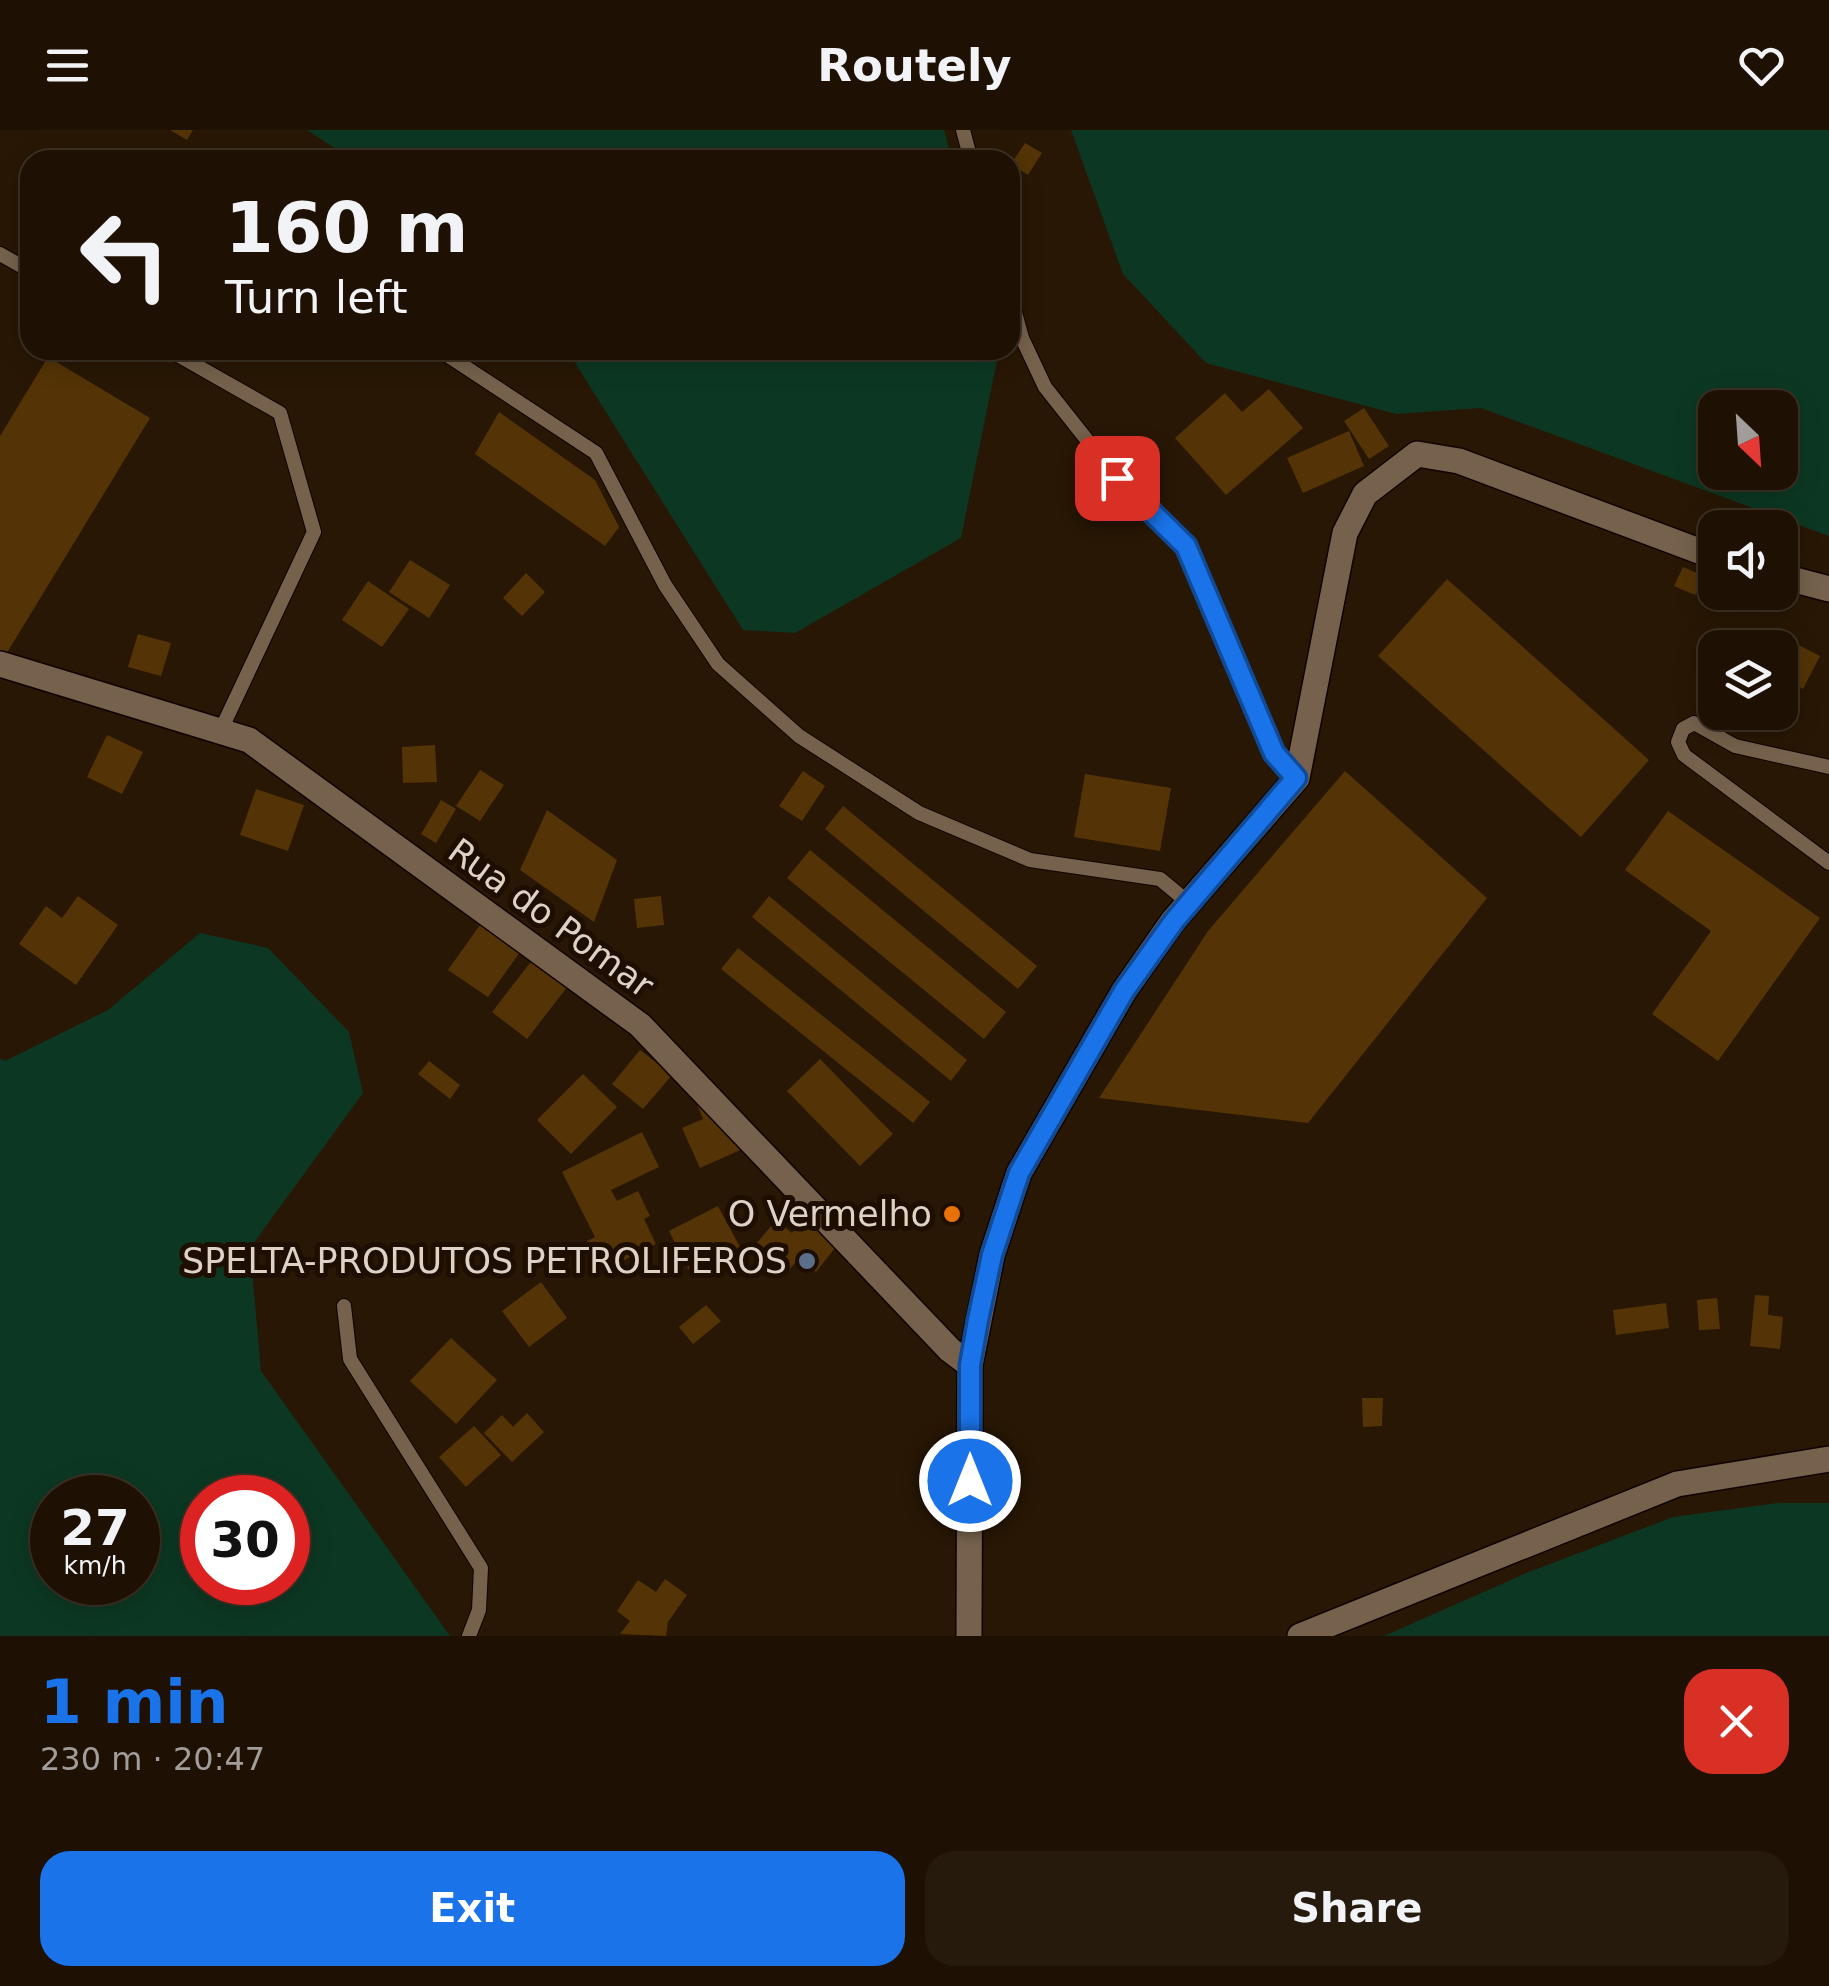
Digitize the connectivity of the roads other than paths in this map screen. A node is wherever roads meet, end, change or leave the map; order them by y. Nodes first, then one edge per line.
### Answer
1 (1020, 331) edge
2 (187, 360) edge
3 (455, 360) edge
4 (1698, 551) edge
5 (1798, 581) edge
6 (1829, 590) edge
7 (0, 664) edge
8 (220, 732) junction
9 (1829, 767) edge
10 (1296, 778) junction
11 (1829, 863) edge
12 (1189, 902) junction
13 (344, 1306) dead end
14 (970, 1365) junction
15 (1829, 1459) edge
16 (469, 1636) edge
17 (969, 1636) edge
18 (1300, 1636) edge

1 - 10 lane
2 - 8 lane
3 - 12 lane
4 - 10 street
5 - 6 street
7 - 8 street, Rua do Pomar
8 - 14 street, Rua do Pomar
9 - 11 lane
10 - 12 street
12 - 14 street
13 - 16 lane
14 - 17 street
15 - 18 street

